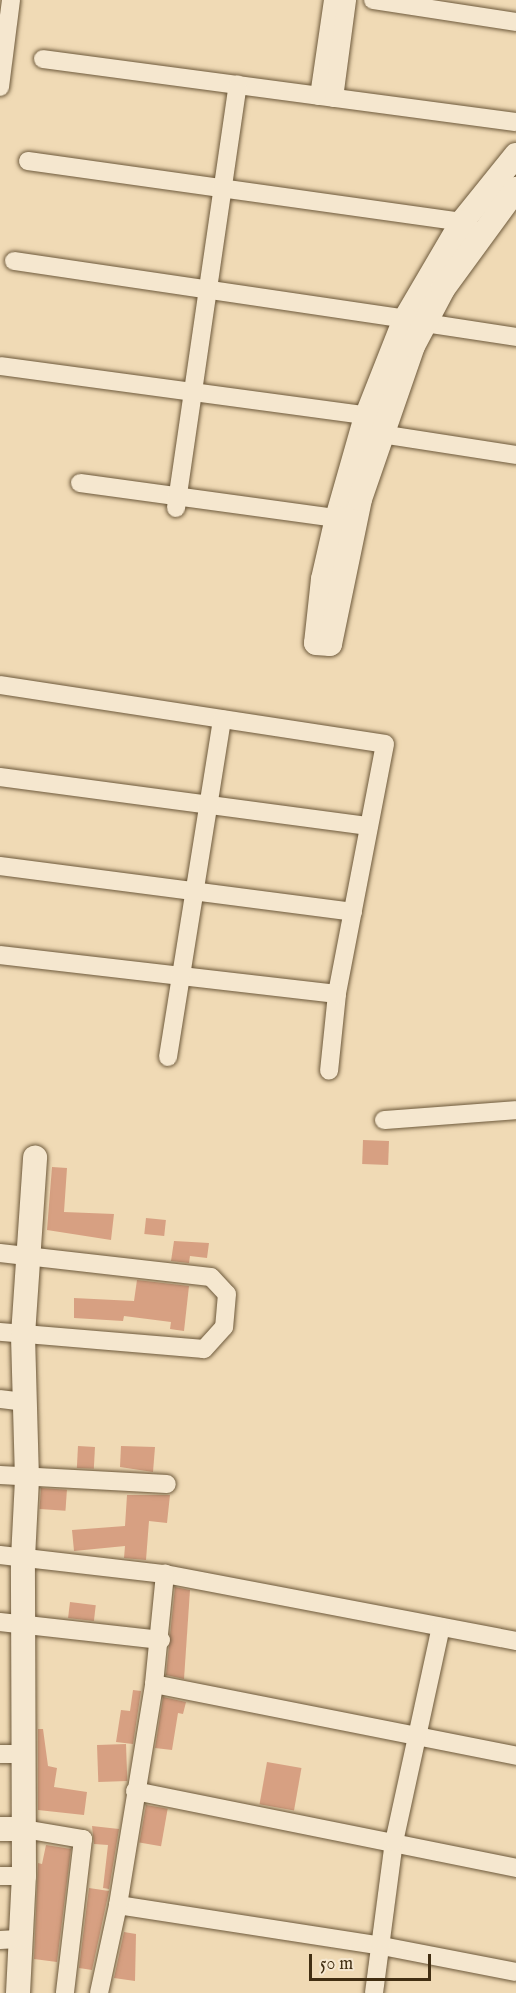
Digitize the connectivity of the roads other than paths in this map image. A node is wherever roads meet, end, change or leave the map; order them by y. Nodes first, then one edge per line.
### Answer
1 (11, 0) edge
2 (333, 0) edge
3 (347, 0) edge
4 (373, 0) edge
5 (516, 22) edge
6 (43, 59) dead end
7 (1, 67) edge
8 (238, 85) junction
9 (0, 87) edge
10 (326, 97) junction
11 (516, 122) edge
12 (516, 155) edge
13 (28, 161) dead end
14 (223, 189) junction
15 (516, 189) edge
16 (507, 212) edge
17 (471, 228) junction
18 (14, 261) dead end
19 (208, 290) junction
20 (415, 321) junction
21 (516, 337) edge
22 (2, 366) dead end
23 (193, 392) junction
24 (378, 423) junction
25 (516, 455) edge
26 (80, 483) dead end
27 (177, 502) junction
28 (337, 518) junction
29 (0, 685) edge
30 (222, 719) junction
31 (0, 777) edge
32 (206, 805) junction
33 (369, 826) junction
34 (0, 866) edge
35 (192, 891) junction
36 (353, 912) junction
37 (0, 955) edge
38 (180, 976) junction
39 (337, 994) junction
40 (168, 1057) dead end
41 (328, 1071) dead end
42 (516, 1110) edge
43 (384, 1120) dead end
44 (35, 1157) dead end
45 (0, 1253) edge
46 (31, 1257) junction
47 (11, 1334) edge
48 (0, 1399) edge
49 (25, 1402) junction
50 (0, 1475) edge
51 (27, 1479) junction
52 (167, 1484) dead end
53 (12, 1557) edge
54 (165, 1574) junction
55 (0, 1622) edge
56 (25, 1625) junction
57 (441, 1627) junction
58 (161, 1640) junction
59 (516, 1641) edge
60 (154, 1684) junction
61 (418, 1735) junction
62 (0, 1754) edge
63 (24, 1754) junction
64 (516, 1756) edge
65 (135, 1791) junction
66 (12, 1829) edge
67 (394, 1842) junction
68 (516, 1868) edge
69 (0, 1876) edge
70 (24, 1876) junction
71 (118, 1905) junction
72 (11, 1940) edge
73 (382, 1946) junction
74 (516, 1972) edge
75 (18, 1993) edge
76 (65, 1993) edge
77 (99, 1993) edge
78 (374, 1993) edge

1 - 7 street
2 - 10 street
3 - 10 street
4 - 5 street
6 - 8 street
7 - 9 street
8 - 10 street
8 - 14 street
10 - 11 street
12 - 17 street
13 - 14 street
14 - 17 street
14 - 19 street
15 - 16 street
16 - 17 street
17 - 20 street
18 - 19 street
19 - 20 street
19 - 23 street
20 - 21 street
20 - 24 street
22 - 23 street
23 - 24 street
23 - 27 street
24 - 25 street
24 - 28 street
24 - 28 street
26 - 27 street
27 - 28 street
29 - 30 street
30 - 32 street
30 - 33 street
31 - 32 street
32 - 33 street
32 - 35 street
33 - 36 street
34 - 35 street
35 - 36 street
35 - 38 street
36 - 39 street
37 - 38 street
38 - 39 street
38 - 40 street
39 - 41 street
42 - 43 street
44 - 46 street
45 - 46 street
46 - 47 street
46 - 47 street
47 - 49 street
48 - 49 street
49 - 51 street
50 - 51 street
51 - 52 street
51 - 53 street
53 - 54 street
53 - 56 street
54 - 57 street
54 - 58 street
55 - 56 street
56 - 58 street
56 - 63 street
57 - 59 street
57 - 61 street
58 - 60 street
60 - 61 street
60 - 65 street
61 - 64 street
61 - 67 street
62 - 63 street
63 - 66 street
65 - 67 street
65 - 71 street
66 - 70 street
66 - 76 street
67 - 68 street
67 - 73 street
69 - 70 street
70 - 72 street
71 - 73 street
71 - 77 street
72 - 75 street
73 - 74 street
73 - 78 street

